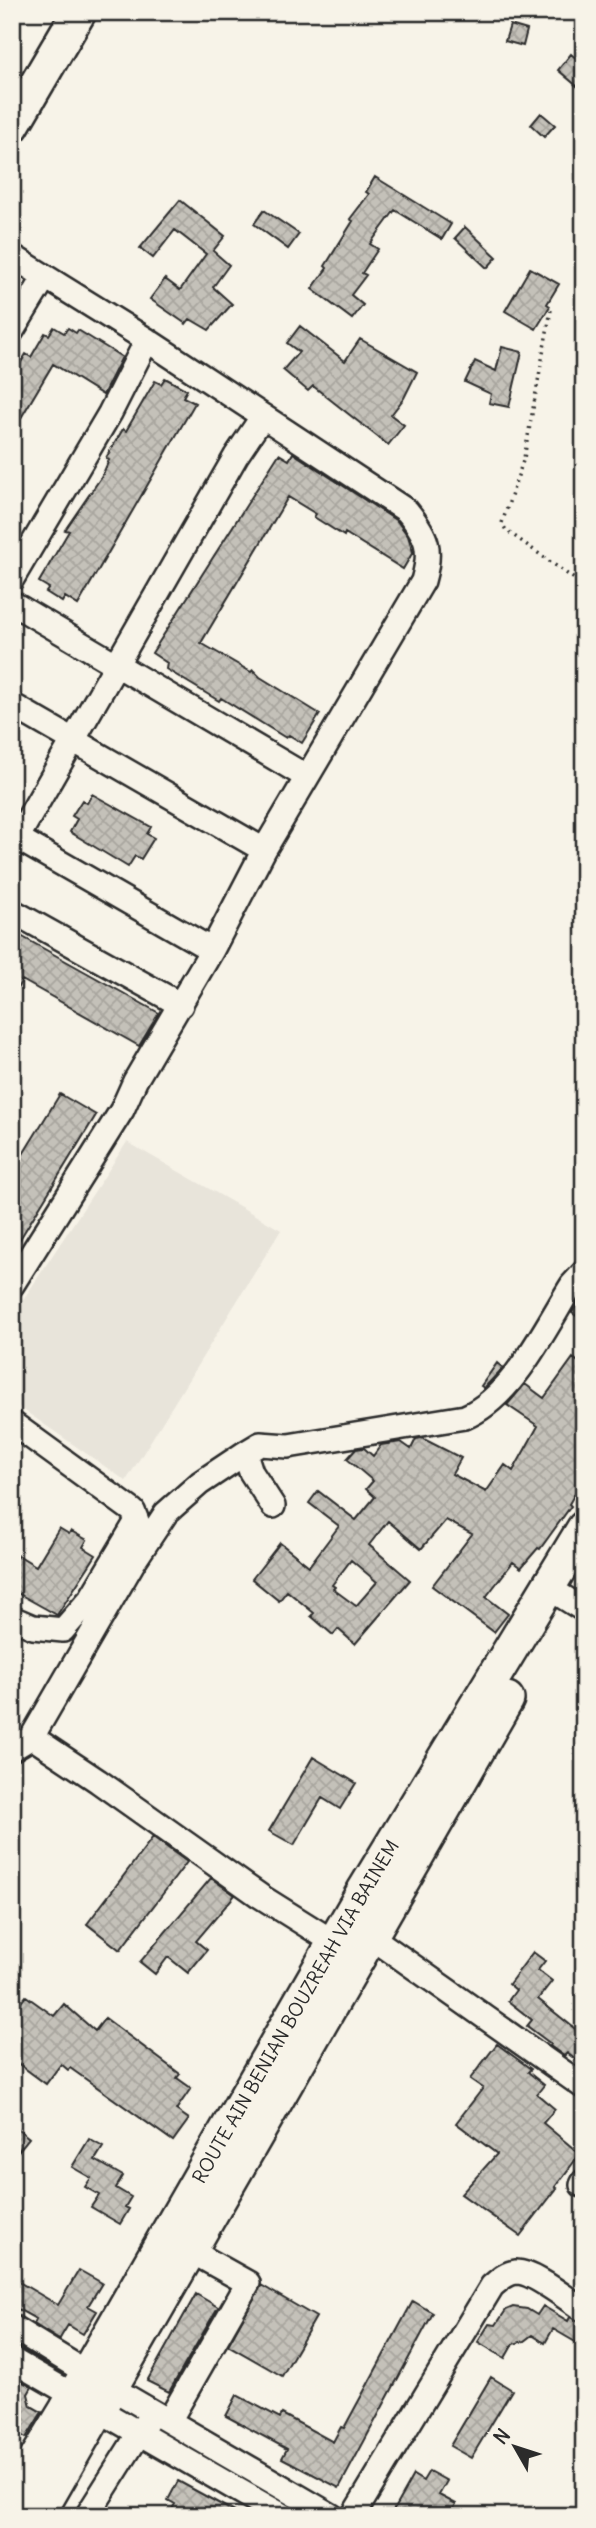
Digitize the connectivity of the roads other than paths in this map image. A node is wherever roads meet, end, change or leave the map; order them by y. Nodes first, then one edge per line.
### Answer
1 (79, 12) edge
2 (12, 126) edge
3 (12, 256) edge
4 (45, 276) junction
5 (12, 331) edge
6 (147, 340) junction
7 (262, 416) junction
8 (12, 579) edge
9 (12, 603) edge
10 (117, 665) junction
11 (12, 705) edge
12 (73, 742) junction
13 (307, 777) junction
14 (14, 840) edge
15 (264, 850) junction
16 (12, 911) edge
17 (212, 950) junction
18 (181, 1005) junction
19 (584, 1272) edge
20 (12, 1285) edge
21 (12, 1423) edge
22 (245, 1453) junction
23 (273, 1506) dead end
24 (166, 1513) junction
25 (136, 1521) junction
26 (584, 1528) edge
27 (584, 1564) edge
28 (566, 1599) edge
29 (12, 1618) edge
30 (22, 1743) edge
31 (370, 1936) junction
32 (335, 1943) junction
33 (584, 2087) edge
34 (188, 2250) junction
35 (584, 2310) edge
36 (12, 2327) edge
37 (12, 2360) edge
38 (92, 2390) junction
39 (161, 2417) junction
40 (140, 2433) junction
41 (12, 2499) edge
42 (37, 2516) edge
43 (87, 2516) edge
44 (283, 2516) edge
45 (332, 2516) edge
46 (353, 2516) edge

1 - 2 main road
3 - 4 street
4 - 5 street
4 - 6 street
6 - 7 street
6 - 8 street
7 - 10 street
7 - 13 street
9 - 10 street
10 - 12 street
10 - 13 street
11 - 12 street
12 - 14 street
12 - 15 street
13 - 15 street
14 - 17 street
15 - 17 street
16 - 18 street
17 - 18 street
18 - 20 street
19 - 22 street
21 - 25 street
22 - 23 street
22 - 24 street
24 - 25 street
24 - 30 street
25 - 29 street
26 - 28 main road, ROUTE AIN BENIAN BOUZREAH VIA BAINEM
27 - 28 main road, ROUTE AIN BENIAN BOUZREAH VIA BAINEM
28 - 31 main road, ROUTE AIN BENIAN BOUZREAH VIA BAINEM
28 - 32 main road, ROUTE AIN BENIAN BOUZREAH VIA BAINEM
30 - 32 street
31 - 33 street
31 - 34 main road, ROUTE AIN BENIAN BOUZREAH VIA BAINEM
32 - 38 main road, ROUTE AIN BENIAN BOUZREAH VIA BAINEM
34 - 38 main road, ROUTE AIN BENIAN BOUZREAH VIA BAINEM
34 - 39 street
35 - 46 street
36 - 38 street
37 - 38 street
38 - 39 street
38 - 40 street
38 - 41 main road, ROUTE AIN BENIAN BOUZREAH VIA BAINEM
38 - 42 main road, ROUTE AIN BENIAN BOUZREAH VIA BAINEM
39 - 40 street
39 - 45 street
40 - 43 street
40 - 44 street

